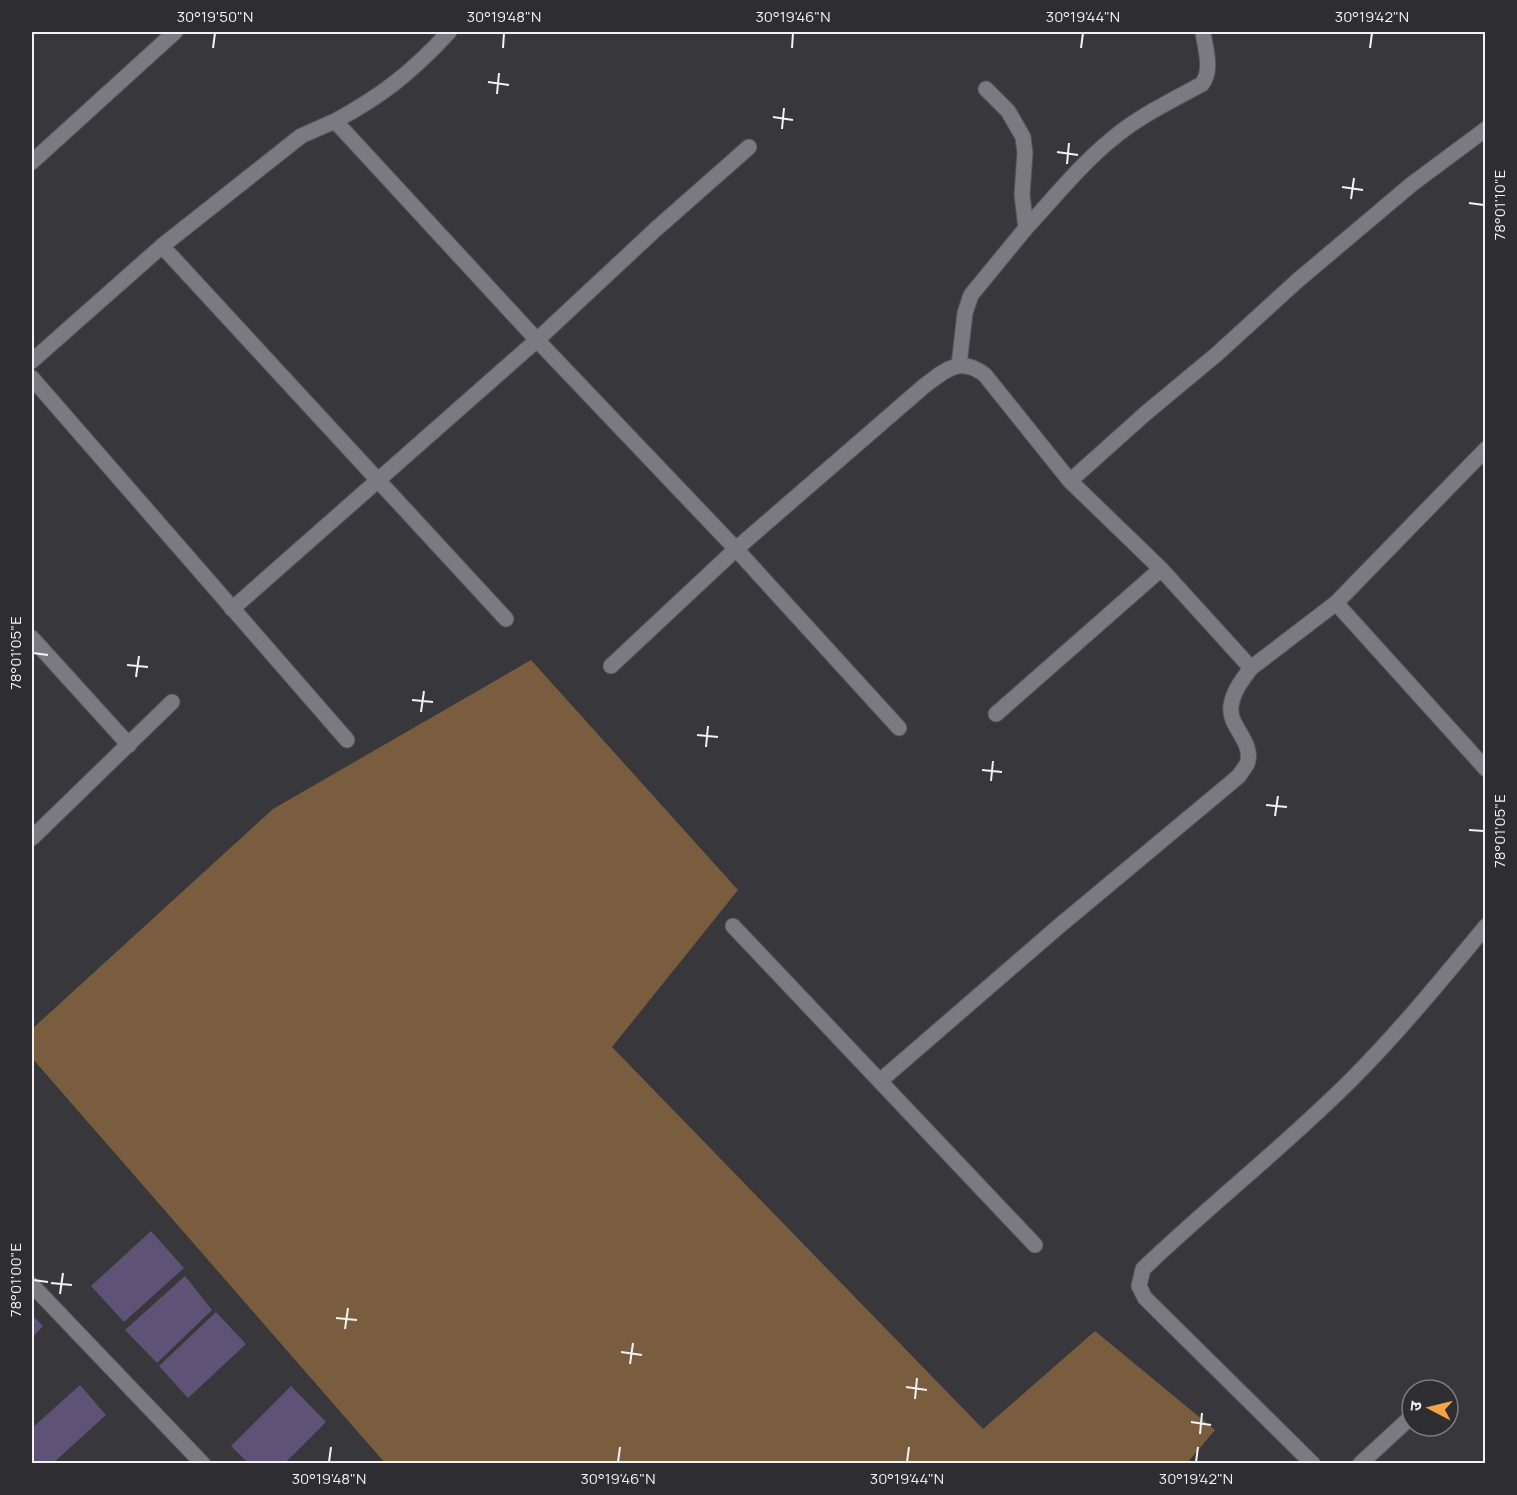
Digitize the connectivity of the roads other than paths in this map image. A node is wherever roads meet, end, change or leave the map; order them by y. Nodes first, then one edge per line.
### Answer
1 (176, 32) edge
2 (449, 32) edge
3 (1203, 32) edge
4 (986, 88) dead end
5 (335, 121) junction
6 (1485, 129) edge
7 (749, 147) dead end
8 (32, 162) edge
9 (1026, 228) junction
10 (162, 246) junction
11 (537, 340) junction
12 (32, 361) edge
13 (959, 365) junction
14 (32, 378) edge
15 (1485, 449) edge
16 (378, 481) junction
17 (1070, 481) junction
18 (736, 549) junction
19 (1161, 569) junction
20 (1336, 603) junction
21 (232, 609) junction
22 (506, 619) dead end
23 (32, 638) edge
24 (611, 666) dead end
25 (1251, 668) junction
26 (172, 702) dead end
27 (996, 714) dead end
28 (899, 728) dead end
29 (347, 740) dead end
30 (129, 745) junction
31 (1485, 769) edge
32 (32, 838) edge
33 (1485, 926) edge
34 (734, 927) dead end
35 (880, 1081) junction
36 (1035, 1245) dead end
37 (32, 1285) edge
38 (1400, 1427) edge
39 (203, 1464) edge
40 (1313, 1464) edge
41 (1360, 1464) edge

1 - 8 street
2 - 5 street
3 - 9 street
4 - 9 street
5 - 10 street
5 - 11 street
6 - 17 street
7 - 11 street
9 - 13 street
10 - 12 street
10 - 16 street
11 - 16 street
11 - 18 street
13 - 17 street
13 - 18 street
14 - 21 street
15 - 20 street
16 - 21 street
16 - 22 street
17 - 19 street
18 - 24 street
18 - 28 street
19 - 25 street
19 - 27 street
20 - 25 street
20 - 31 street
21 - 29 street
23 - 30 street
25 - 35 street
26 - 30 street
30 - 32 street
33 - 40 street
34 - 35 street
35 - 36 street
37 - 39 street
38 - 41 street

